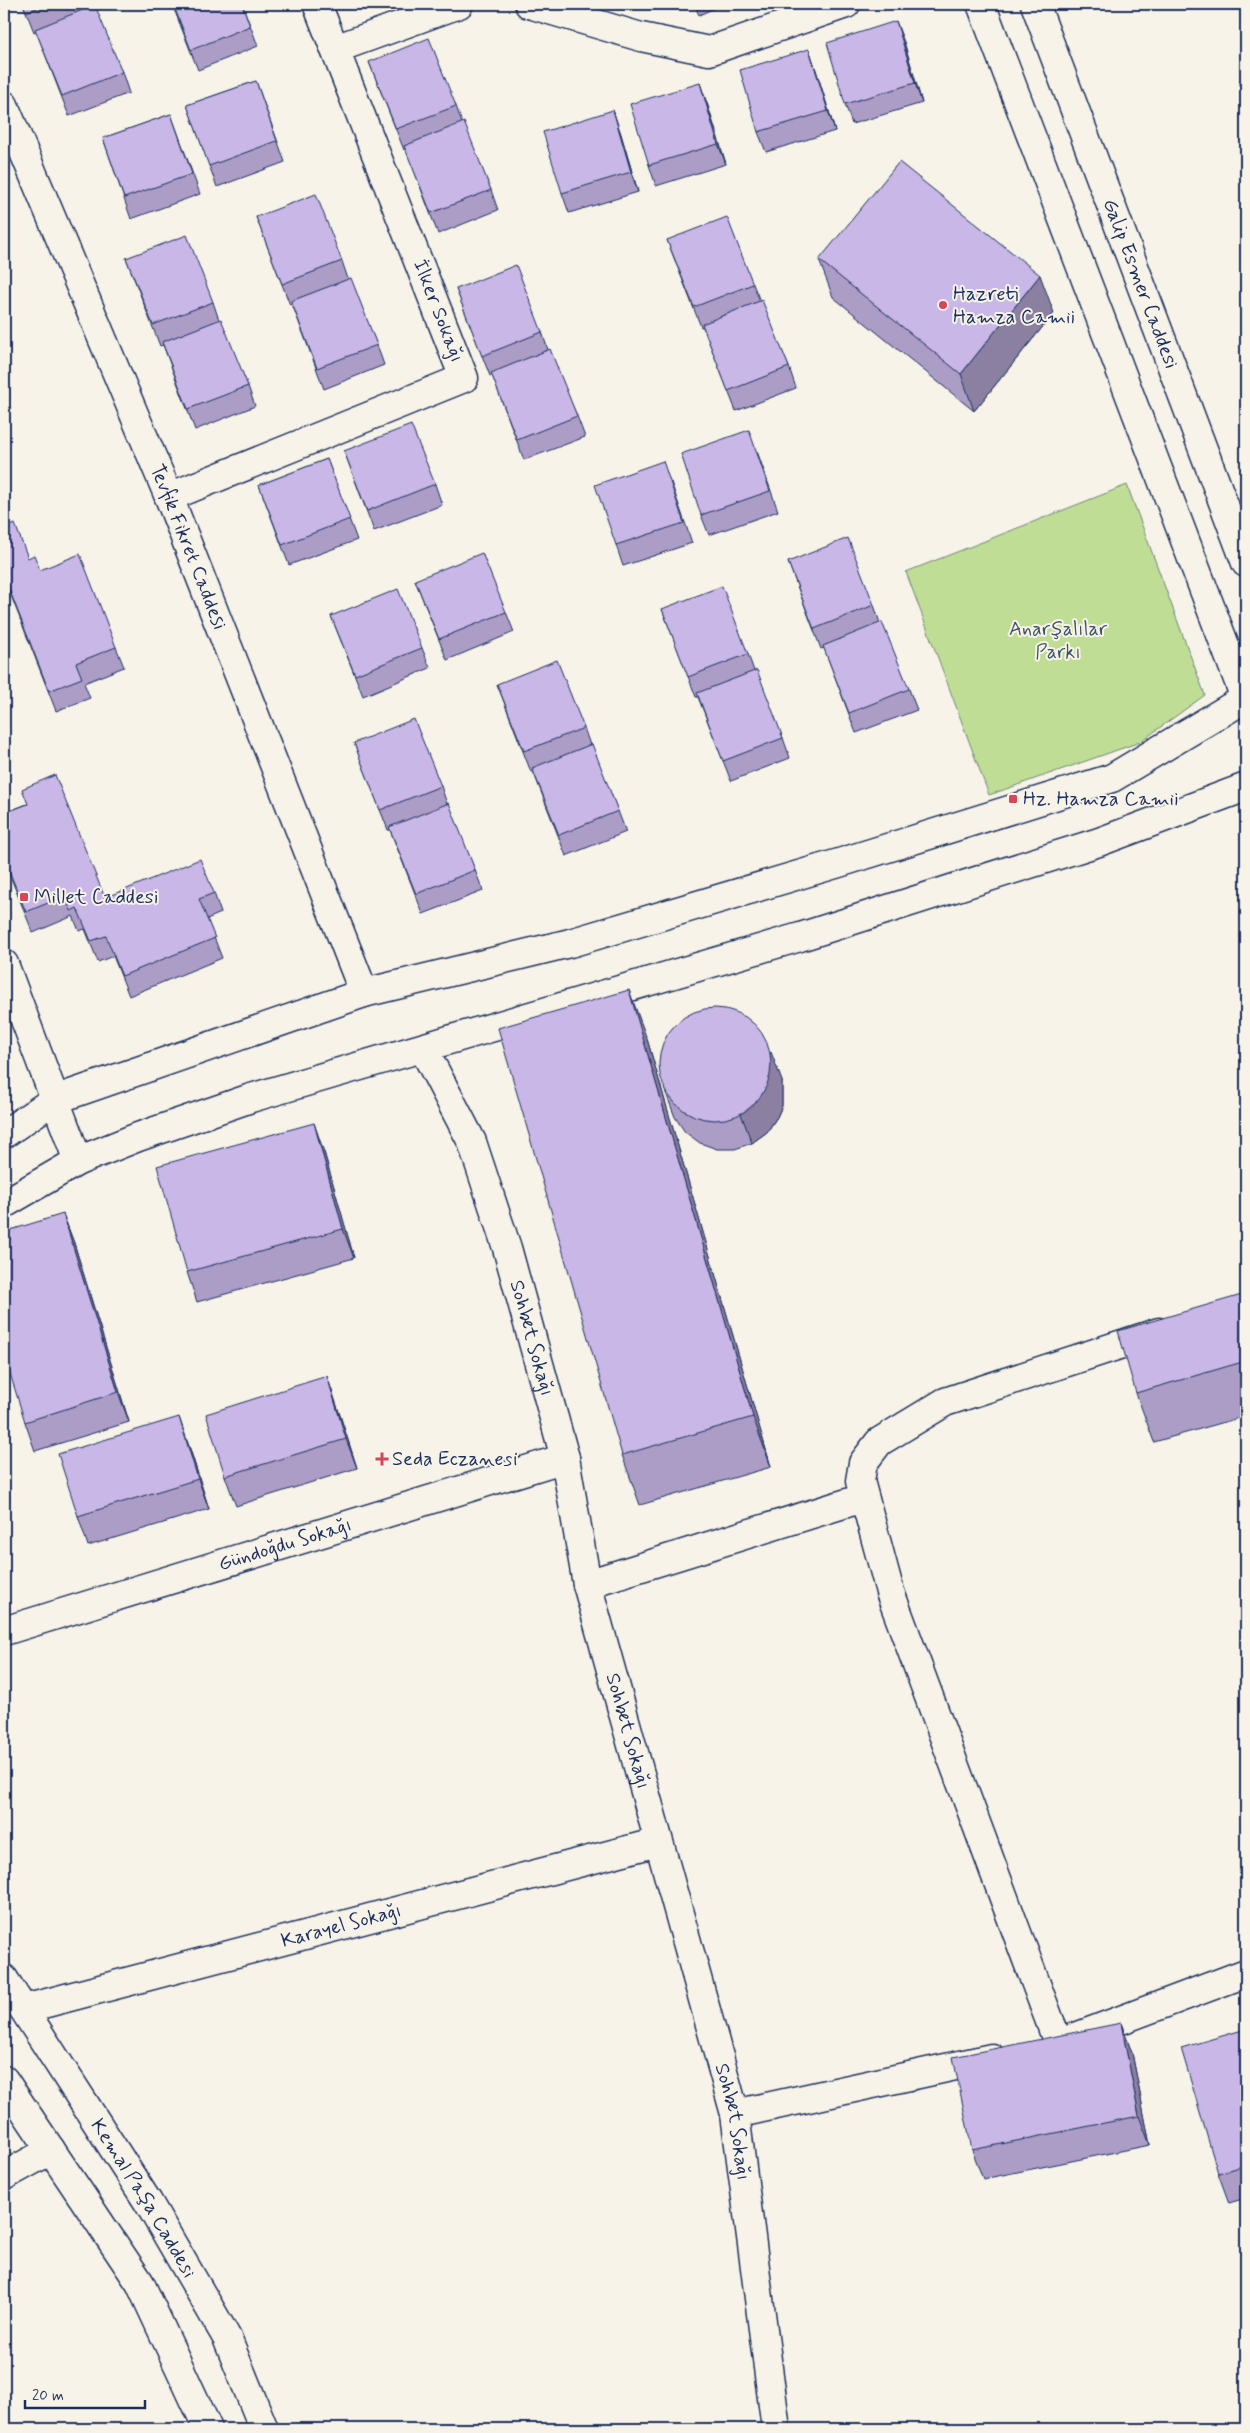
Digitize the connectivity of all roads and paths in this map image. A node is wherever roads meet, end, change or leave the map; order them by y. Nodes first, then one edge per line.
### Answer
1 (317, 4) edge
2 (459, 4) edge
3 (529, 4) edge
4 (846, 4) edge
5 (981, 4) edge
6 (1035, 4) edge
7 (335, 49) junction
8 (4, 105) edge
9 (169, 497) junction
10 (1246, 563) edge
11 (1245, 698) edge
12 (1246, 787) edge
13 (4, 964) edge
14 (364, 993) junction
15 (423, 1048) junction
16 (54, 1100) junction
17 (4, 1134) edge
18 (78, 1160) junction
19 (4, 1204) edge
20 (1183, 1324) edge
21 (565, 1458) junction
22 (863, 1498) junction
23 (587, 1584) junction
24 (4, 1631) edge
25 (658, 1842) junction
26 (1246, 1973) edge
27 (4, 1979) edge
28 (24, 2009) junction
29 (1058, 2044) junction
30 (4, 2080) edge
31 (735, 2114) junction
32 (51, 2150) junction
33 (4, 2176) edge
34 (208, 2429) edge
35 (264, 2429) edge
36 (776, 2429) edge

1 - 7 street, İlker Sokağı
2 - 7 street
3 - 4 street
5 - 11 street
6 - 10 street, Galip Esmer Caddesi
7 - 9 street, İlker Sokağı
8 - 9 street, Tevfik Fikret Caddesi
9 - 14 street, Tevfik Fikret Caddesi
11 - 14 street
12 - 15 street
13 - 16 street
14 - 16 street
15 - 18 street
15 - 21 street, Sohbet Sokağı
16 - 17 street
16 - 18 street
18 - 19 street
20 - 22 street
21 - 23 street, Sohbet Sokağı
21 - 24 street, Gündoğdu Sokağı
22 - 23 street
22 - 29 street
23 - 25 street, Sohbet Sokağı
25 - 28 street, Karayel Sokağı
25 - 31 street, Sohbet Sokağı
26 - 29 street
27 - 28 street, Kemal Paşa Caddesi
28 - 35 street, Kemal Paşa Caddesi
29 - 31 street
30 - 32 street
31 - 36 street, Sohbet Sokağı
32 - 33 street
32 - 34 street

